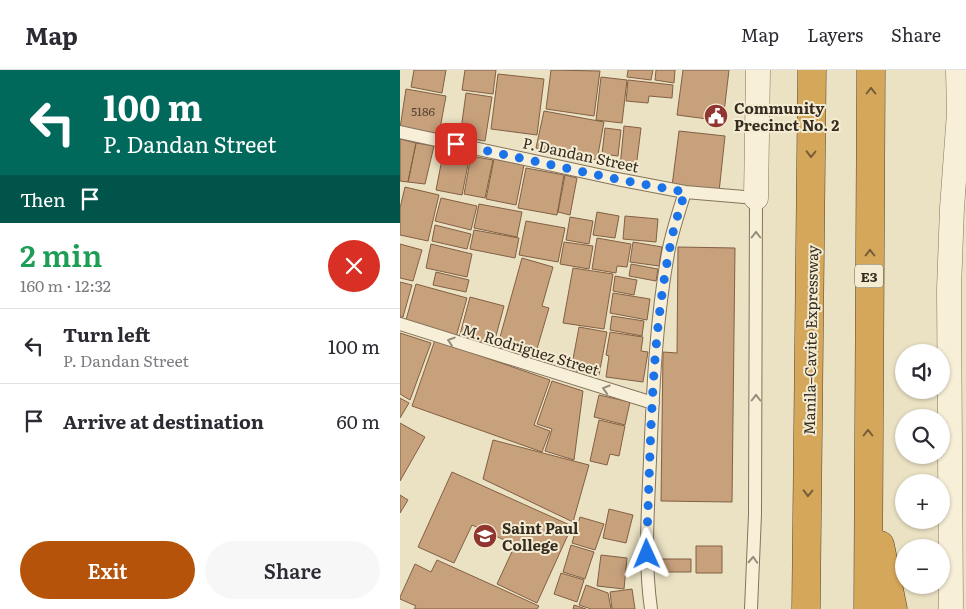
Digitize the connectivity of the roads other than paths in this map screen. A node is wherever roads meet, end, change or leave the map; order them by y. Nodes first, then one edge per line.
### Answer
1 (758, 70) edge
2 (812, 70) edge
3 (871, 70) edge
4 (958, 70) edge
5 (400, 132) edge
6 (960, 180) edge
7 (685, 192) junction
8 (756, 198) junction
9 (400, 324) edge
10 (653, 403) junction
11 (868, 482) junction
12 (951, 607) edge
13 (651, 609) edge
14 (751, 609) edge
15 (806, 609) edge
16 (868, 609) edge
17 (893, 609) edge

1 - 8 street
2 -> 15 highway, Manila–Cavite Expressway
11 -> 3 highway, E3
4 - 6 street
5 - 7 lane, P. Dandan Street
6 - 12 street
7 - 8 lane, P. Dandan Street
7 - 10 lane
14 -> 8 lane
10 -> 9 lane, M. Rodriguez Street
10 - 13 lane
11 - 16 highway, E3
11 - 17 highway

